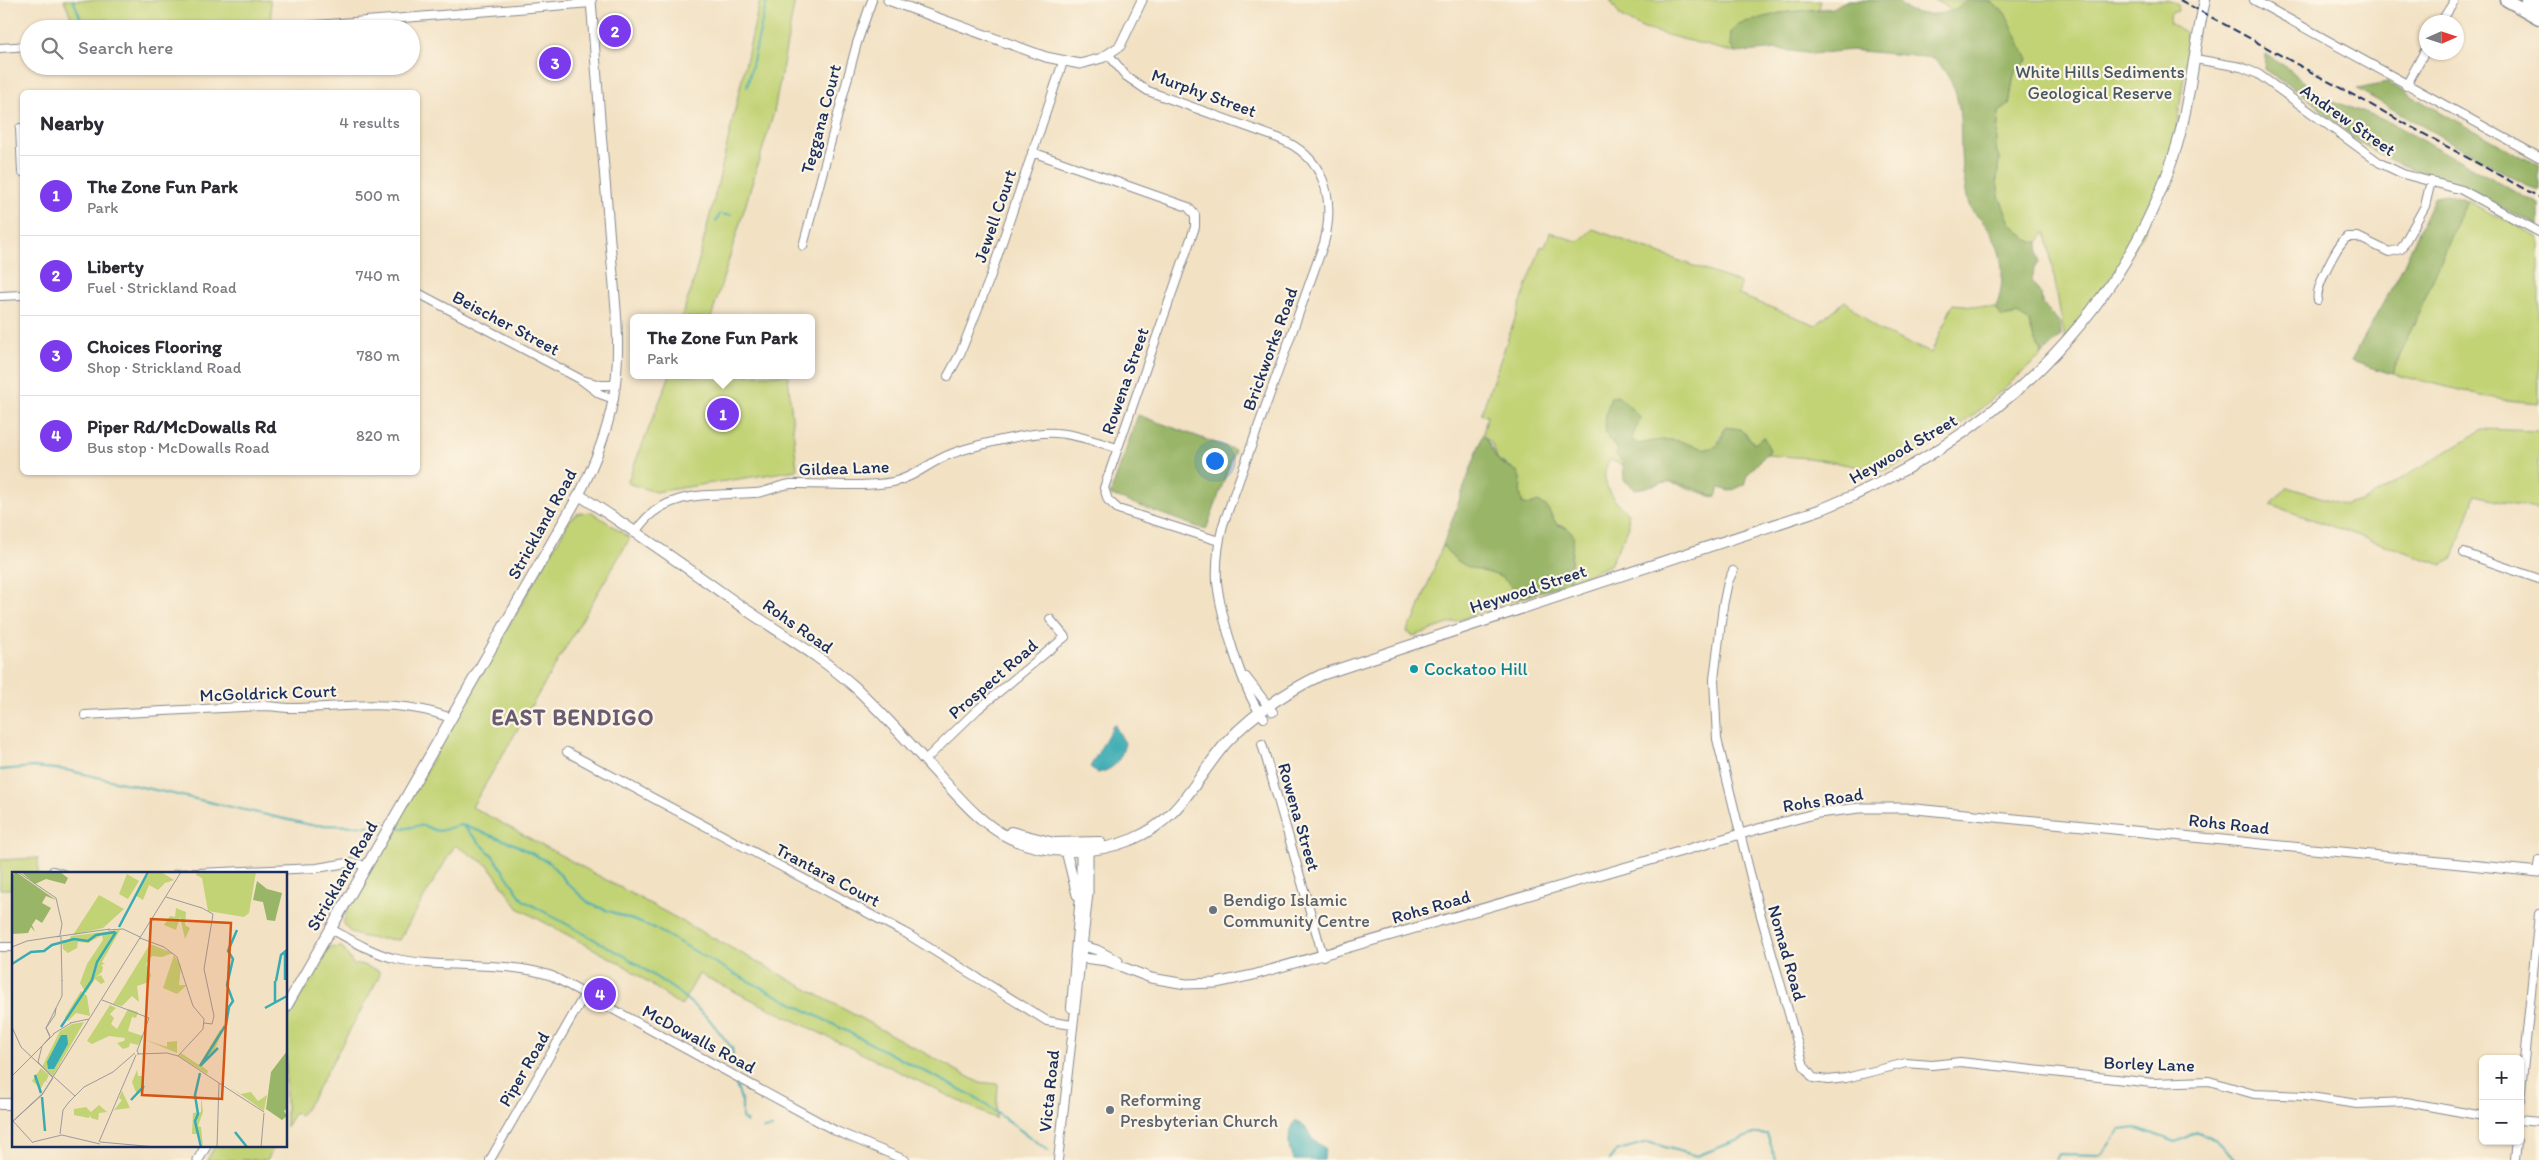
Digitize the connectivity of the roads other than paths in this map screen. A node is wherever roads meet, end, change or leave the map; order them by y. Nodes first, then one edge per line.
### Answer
1 (872, 0) edge
2 (888, 0) edge
3 (1142, 0) edge
4 (2204, 0) edge
5 (2254, 0) edge
6 (2507, 0) edge
7 (2511, 0) edge
8 (591, 1) edge
9 (2452, 2) edge
10 (2525, 4) edge
11 (2539, 6) edge
12 (2446, 15) edge
13 (2539, 18) edge
14 (370, 20) edge
15 (20, 47) edge
16 (0, 48) edge
17 (1109, 55) junction
18 (2195, 59) junction
19 (2420, 60) edge
20 (1064, 62) junction
21 (2406, 86) junction
22 (1032, 152) junction
23 (2539, 157) edge
24 (1315, 165) joint
25 (2431, 181) junction
26 (2539, 232) edge
27 (803, 246) dead end
28 (420, 294) edge
29 (0, 296) edge
30 (20, 296) edge
31 (2318, 300) dead end
32 (948, 376) dead end
33 (580, 379) junction
34 (615, 385) junction
35 (614, 399) junction
36 (1117, 448) junction
37 (579, 495) junction
38 (635, 533) junction
39 (1219, 542) junction
40 (2464, 552) dead end
41 (1733, 571) dead end
42 (2539, 579) edge
43 (1050, 619) dead end
44 (1266, 712) junction
45 (85, 715) dead end
46 (451, 718) junction
47 (1262, 744) dead end
48 (567, 752) dead end
49 (925, 760) junction
50 (975, 812) junction
51 (1740, 834) junction
52 (1084, 847) junction
53 (1066, 851) junction
54 (2539, 860) edge
55 (365, 868) junction
56 (53, 871) dead end
57 (56, 872) edge
58 (223, 872) edge
59 (2538, 872) edge
60 (2539, 914) edge
61 (1079, 915) junction
62 (331, 929) junction
63 (1079, 945) junction
64 (1323, 956) junction
65 (1078, 957) junction
66 (1133, 971) junction
67 (585, 994) junction
68 (288, 1004) edge
69 (1072, 1025) junction
70 (2524, 1061) edge
71 (1813, 1078) joint
72 (2479, 1115) edge
73 (2524, 1120) edge
74 (2539, 1122) edge
75 (2517, 1145) edge
76 (205, 1148) edge
77 (198, 1160) edge
78 (490, 1160) edge
79 (904, 1160) edge
80 (1058, 1160) edge
81 (2515, 1160) edge

1 - 27 street, Teggana Court
2 - 20 street
3 - 17 street
4 - 18 main road, Heywood Street
5 - 21 street
6 - 10 highway
7 - 10 highway
8 - 14 street
8 - 34 street, Strickland Road
9 - 12 street
10 - 11 highway
10 - 13 highway
15 - 16 street
17 - 20 street
17 - 24 street, Murphy Street
18 - 25 street, Andrew Street
18 - 44 main road, Heywood Street
19 - 21 street
20 - 22 street, Jewell Court
21 - 23 street
22 - 32 street, Jewell Court
22 - 36 street, Rowena Street
24 - 39 street, Brickworks Road
25 - 26 street, Andrew Street
25 - 31 street
28 - 33 street, Beischer Street
29 - 30 street
33 - 34 street, Beischer Street
33 - 35 street, Beischer Street
34 - 35 street, Strickland Road
35 - 37 street, Strickland Road
36 - 38 street, Gildea Lane
36 - 39 street, Rowena Street
37 - 38 main road, Rohs Road
37 - 46 main road, Strickland Road
38 - 49 main road, Rohs Road
39 - 44 street
40 - 42 street
41 - 51 street
43 - 49 street, Prospect Road
44 - 52 main road, Heywood Street
45 - 46 street, McGoldrick Court
46 - 55 main road, Strickland Road
47 - 64 street, Rowena Street
48 - 69 street, Trantara Court
49 - 50 main road, Rohs Road
50 - 52 main road, Rohs Road
50 - 53 main road, Rohs Road
51 - 59 street, Rohs Road
51 - 64 street, Rohs Road
51 - 71 street, Nomad Road
52 - 53 main road, Rohs Road
52 - 61 street
52 - 63 street
53 - 61 street
54 - 59 street
55 - 58 street
55 - 62 main road, Strickland Road
56 - 57 street
60 - 70 street
61 - 63 street
62 - 67 street, McDowalls Road
62 - 68 main road, Strickland Road
63 - 65 street, Victa Road
63 - 66 street, Rohs Road
64 - 66 street, Rohs Road
65 - 66 street, Rohs Road
65 - 69 street, Victa Road
67 - 78 street, Piper Road
67 - 79 street, McDowalls Road
69 - 80 street, Victa Road
71 - 72 street, Borley Lane
73 - 74 street
75 - 81 street
76 - 77 street

